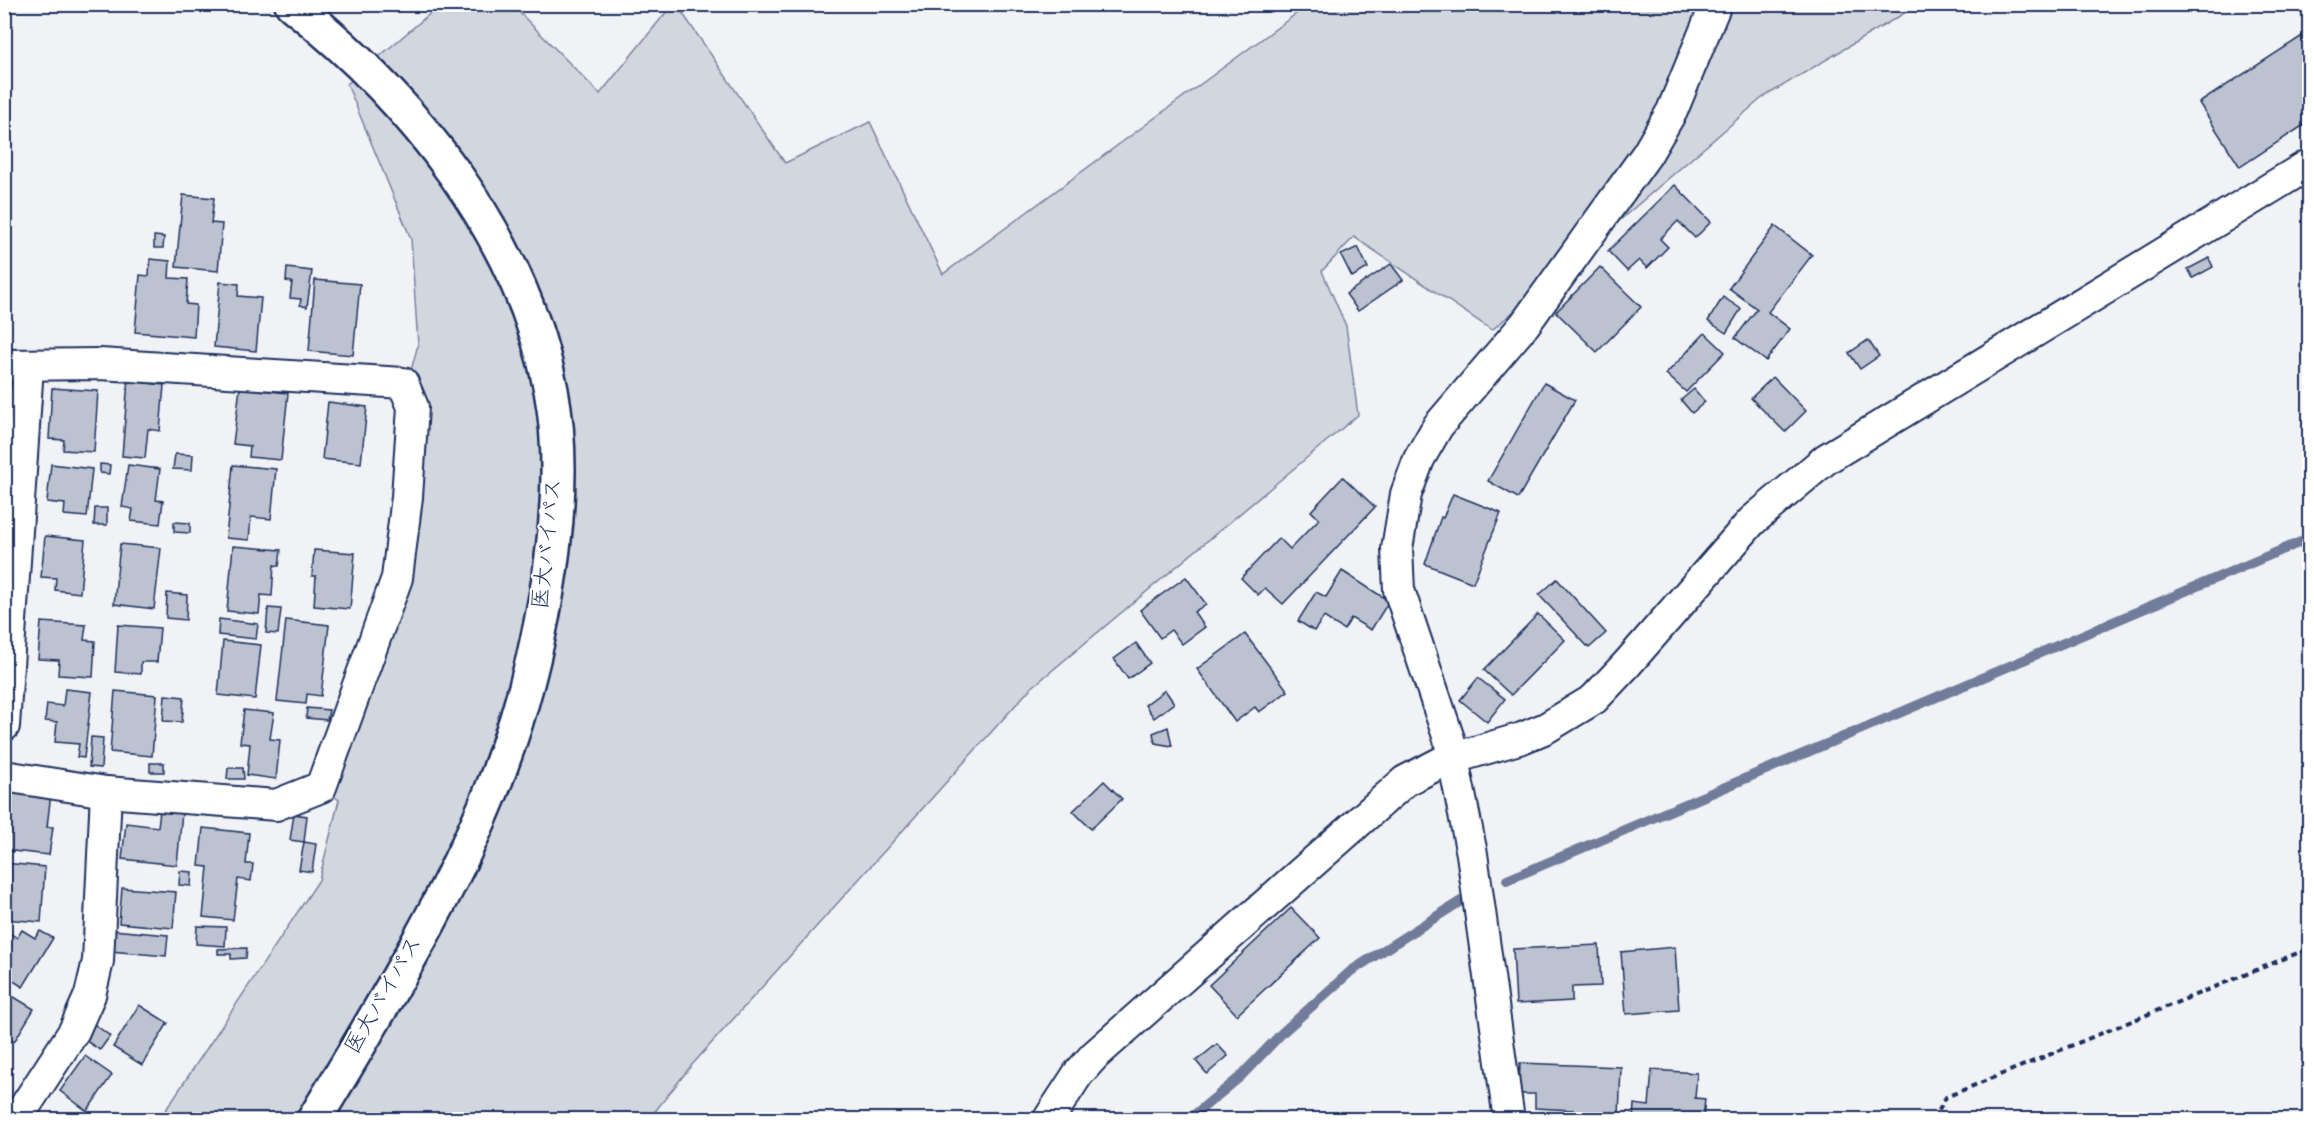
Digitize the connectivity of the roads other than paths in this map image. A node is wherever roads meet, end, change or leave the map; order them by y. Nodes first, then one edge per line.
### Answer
1 (292, 4) edge
2 (1716, 4) edge
3 (2310, 164) edge
4 (16, 365) edge
5 (4, 726) edge
6 (1453, 759) junction
7 (4, 776) edge
8 (106, 792) junction
9 (16, 1119) edge
10 (314, 1119) edge
11 (1048, 1119) edge
12 (1509, 1119) edge

1 - 10 main road, 医大バイパス
2 - 6 street
3 - 6 street
4 - 5 street
4 - 8 street
6 - 11 street
6 - 12 street
7 - 8 street
8 - 9 street

